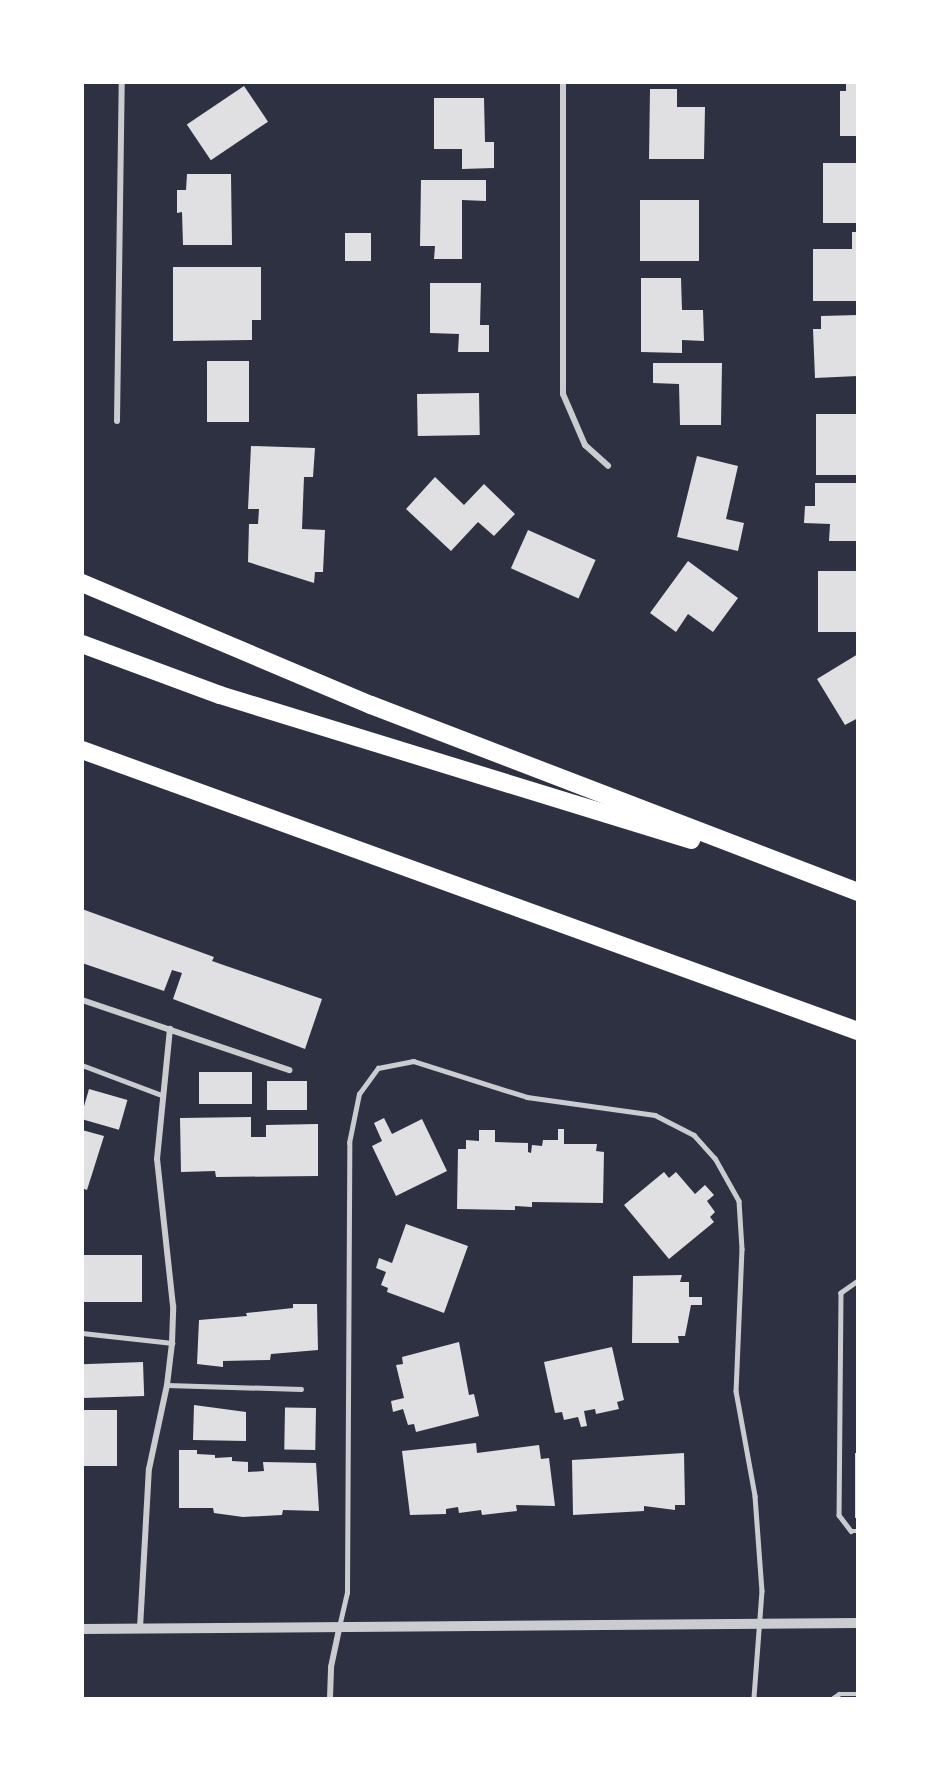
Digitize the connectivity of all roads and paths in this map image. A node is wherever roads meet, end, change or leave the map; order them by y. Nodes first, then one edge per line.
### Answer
1 (122, 82) edge
2 (563, 82) edge
3 (117, 421) dead end
4 (608, 466) dead end
5 (82, 583) edge
6 (82, 644) edge
7 (82, 750) edge
8 (850, 889) edge
9 (82, 1000) edge
10 (170, 1029) junction
11 (858, 1031) edge
12 (82, 1065) edge
13 (289, 1070) dead end
14 (162, 1095) junction
15 (858, 1281) edge
16 (82, 1333) edge
17 (172, 1342) junction
18 (167, 1384) junction
19 (301, 1389) dead end
20 (858, 1531) edge
21 (762, 1623) junction
22 (858, 1623) edge
23 (141, 1628) junction
24 (339, 1628) junction
25 (82, 1629) edge
26 (858, 1694) edge
27 (330, 1698) edge
28 (754, 1698) edge
29 (833, 1698) edge

1 - 3 street
2 - 4 street
5 - 8 highway
6 - 8 highway
7 - 11 highway
9 - 10 street
10 - 13 street
10 - 14 street
12 - 14 lane
14 - 17 street
15 - 20 lane
16 - 17 lane
17 - 18 street
18 - 19 lane
18 - 23 street
21 - 22 street
21 - 24 street
21 - 24 lane
21 - 28 lane
23 - 24 street
23 - 25 street
24 - 27 street
26 - 29 lane

